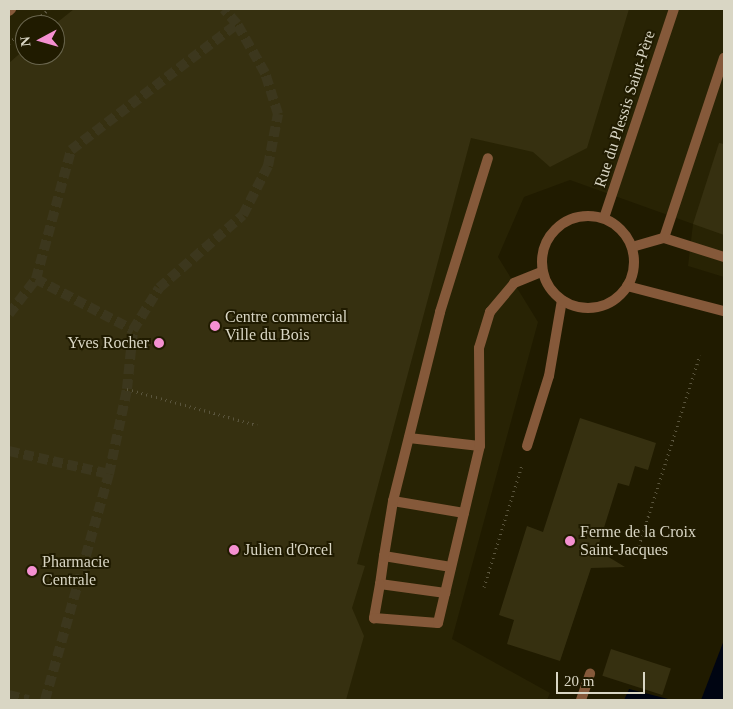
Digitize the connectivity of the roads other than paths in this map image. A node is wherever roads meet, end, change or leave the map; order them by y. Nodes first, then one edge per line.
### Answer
1 (674, 9) edge
2 (724, 58) edge
3 (488, 158) dead end
4 (604, 218) junction
5 (664, 238) junction
6 (632, 247) junction
7 (724, 257) edge
8 (543, 270) junction
9 (628, 286) junction
10 (562, 300) junction
11 (724, 311) edge
12 (408, 438) junction
13 (480, 446) junction
14 (527, 446) road end
15 (393, 502) junction
16 (464, 513) junction
17 (384, 556) junction
18 (451, 567) junction
19 (380, 584) junction
20 (445, 593) junction
21 (590, 674) dead end
22 (581, 700) edge

1 - 4 street, Rue du Plessis Saint-Père
2 - 5 street
3 - 12 street
4 - 6 street
4 - 8 street
5 - 6 street
5 - 7 street
6 - 9 street
8 - 10 street
8 - 13 street
9 - 10 street
9 - 11 street
10 - 14 street
12 - 13 street
12 - 15 street
13 - 16 street
15 - 16 street
15 - 17 street
16 - 18 street
17 - 18 street
17 - 19 street
18 - 20 street
19 - 20 street
19 - 20 street
21 - 22 street

